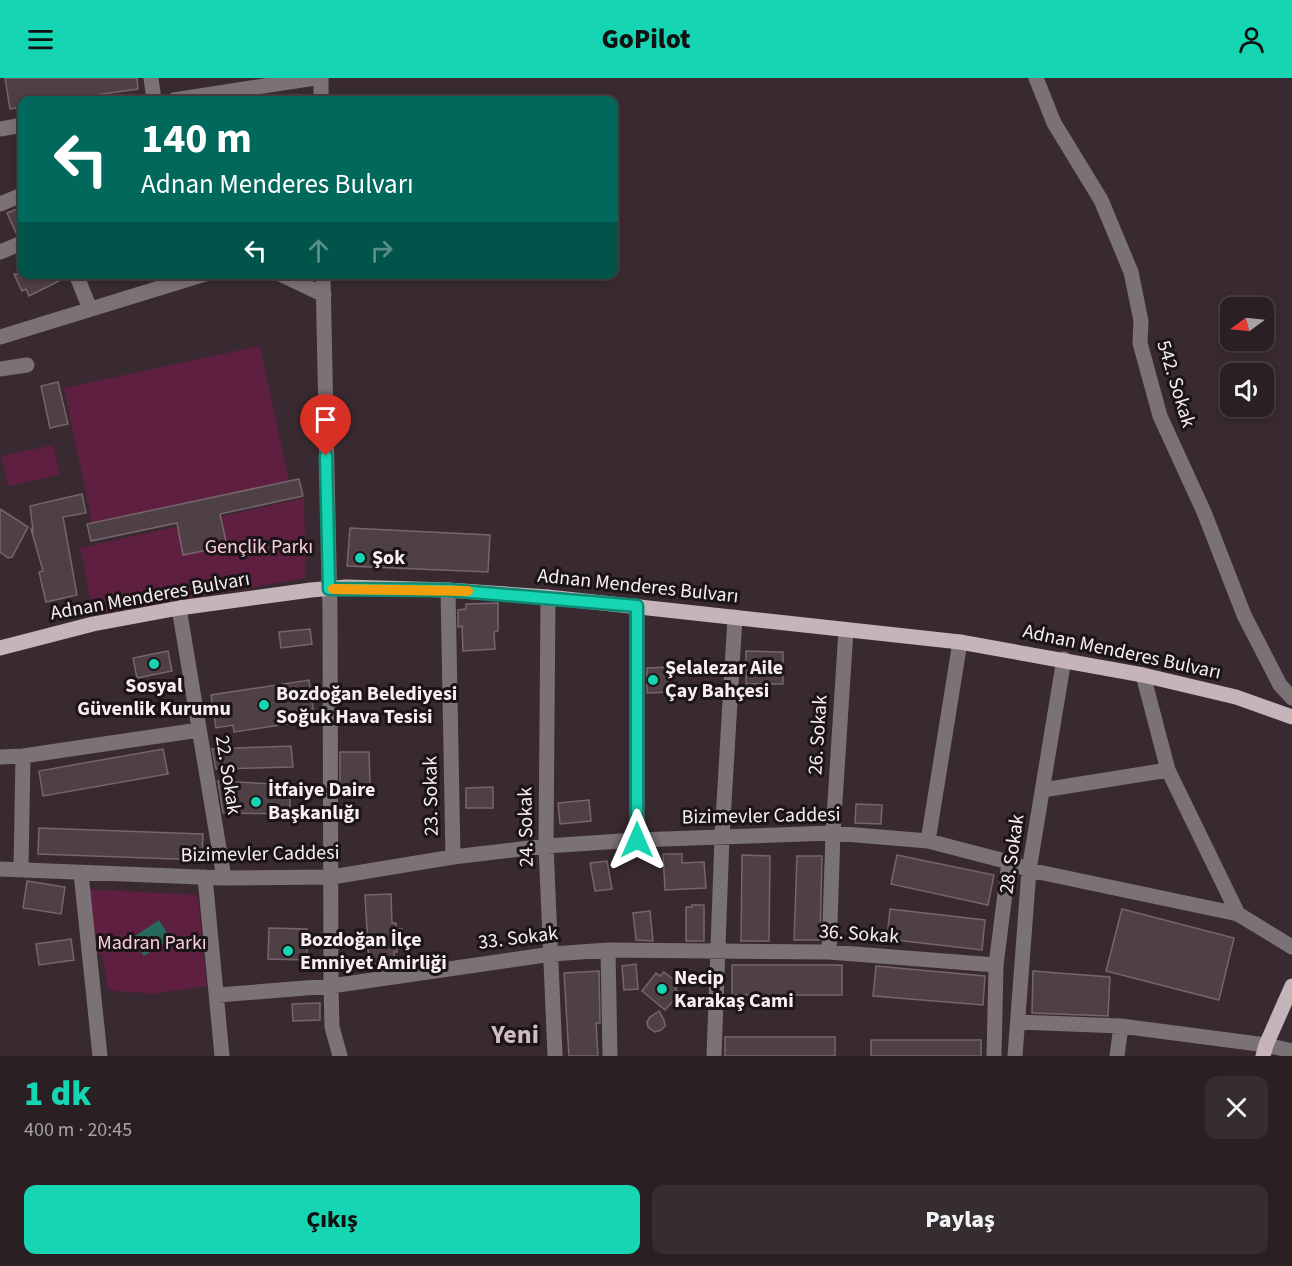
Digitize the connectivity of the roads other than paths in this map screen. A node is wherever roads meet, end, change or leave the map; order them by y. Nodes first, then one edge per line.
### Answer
1 (150, 78) edge
2 (315, 78) edge
3 (321, 78) edge
4 (1036, 78) edge
5 (153, 96) edge
6 (200, 96) edge
7 (321, 96) edge
8 (18, 126) edge
9 (0, 129) edge
10 (18, 197) edge
11 (0, 204) edge
12 (18, 245) edge
13 (0, 252) edge
14 (78, 279) edge
15 (290, 279) edge
16 (323, 279) edge
17 (167, 280) edge
18 (324, 295) junction
19 (90, 309) junction
20 (0, 337) edge
21 (27, 365) dead end
22 (0, 369) edge
23 (329, 589) junction
24 (448, 590) junction
25 (548, 597) junction
26 (637, 606) junction
27 (179, 608) junction
28 (735, 617) junction
29 (846, 630) junction
30 (960, 642) junction
31 (0, 648) edge
32 (1064, 659) junction
33 (1143, 675) junction
34 (1236, 698) junction
35 (1292, 698) edge
36 (1292, 717) edge
37 (1292, 726) edge
38 (199, 730) junction
39 (23, 756) junction
40 (0, 757) edge
41 (1168, 770) junction
42 (1043, 790) junction
43 (833, 833) junction
44 (722, 837) junction
45 (637, 840) junction
46 (928, 841) junction
47 (546, 846) junction
48 (453, 857) junction
49 (1009, 862) junction
50 (0, 869) edge
51 (21, 869) junction
52 (1029, 870) junction
53 (81, 873) junction
54 (205, 877) junction
55 (332, 877) junction
56 (224, 878) junction
57 (1238, 914) junction
58 (1292, 947) edge
59 (608, 950) junction
60 (718, 950) junction
61 (829, 952) junction
62 (552, 954) junction
63 (996, 965) junction
64 (331, 986) junction
65 (1292, 986) edge
66 (218, 995) junction
67 (1018, 1022) junction
68 (1121, 1026) junction
69 (1265, 1050) edge
70 (1292, 1051) edge
71 (100, 1056) edge
72 (222, 1056) edge
73 (340, 1056) edge
74 (555, 1056) edge
75 (610, 1056) edge
76 (714, 1056) edge
77 (994, 1056) edge
78 (1015, 1056) edge
79 (1117, 1056) edge

1 - 5 street
2 - 6 street
3 - 7 street
4 - 35 street, 542. Sokak
8 - 9 street
10 - 11 street
12 - 13 street
14 - 19 street
15 - 18 street
16 - 18 street
17 - 19 street
18 - 23 street
19 - 20 street
21 - 22 street
23 - 24 main road, Adnan Menderes Bulvarı
23 - 27 main road, Adnan Menderes Bulvarı
23 - 55 street
24 - 25 main road, Adnan Menderes Bulvarı
24 - 48 street, 23. Sokak
25 - 26 main road, Adnan Menderes Bulvarı
25 - 47 street, 24. Sokak
26 - 28 main road, Adnan Menderes Bulvarı
26 - 45 street
27 - 31 main road, Adnan Menderes Bulvarı
27 - 38 street, 22. Sokak
28 - 29 main road, Adnan Menderes Bulvarı
28 - 44 street
29 - 30 main road, Adnan Menderes Bulvarı
29 - 43 street, 26. Sokak
30 - 32 main road, Adnan Menderes Bulvarı
30 - 46 street
32 - 33 main road, Adnan Menderes Bulvarı
32 - 42 street, 28. Sokak
33 - 34 main road, Adnan Menderes Bulvarı
33 - 41 street
34 - 36 main road, Adnan Menderes Bulvarı
34 - 37 main road, Adnan Menderes Bulvarı
38 - 39 street
38 - 56 street, 22. Sokak
39 - 40 street
39 - 51 street
41 - 42 street
41 - 57 street
42 - 52 street, 28. Sokak
43 - 44 street, Bizimevler Caddesi
43 - 46 street, Bizimevler Caddesi
43 - 61 street, 26. Sokak
44 - 45 street, Bizimevler Caddesi
44 - 60 street
45 - 47 street, Bizimevler Caddesi
46 - 49 street, Bizimevler Caddesi
47 - 48 street, Bizimevler Caddesi
47 - 62 street, 24. Sokak
48 - 55 street, Bizimevler Caddesi
49 - 52 street, Bizimevler Caddesi
49 - 63 street, 28. Sokak
50 - 51 street, Bizimevler Caddesi
51 - 53 street, Bizimevler Caddesi
52 - 57 street, Bizimevler Caddesi
52 - 67 street, 28. Sokak
53 - 54 street, Bizimevler Caddesi
53 - 71 street
54 - 56 street, Bizimevler Caddesi
54 - 66 street
55 - 56 street, Bizimevler Caddesi
55 - 64 street
57 - 58 street, Bizimevler Caddesi
59 - 60 street, 33. Sokak
59 - 62 street, 33. Sokak
59 - 75 street
60 - 61 street, 36. Sokak
60 - 76 street
61 - 63 street, 36. Sokak
62 - 64 street, 33. Sokak
62 - 74 street, 24. Sokak
63 - 77 street, 28. Sokak
64 - 66 street, 33. Sokak
64 - 73 street
65 - 69 main road
66 - 72 street
67 - 68 street
67 - 78 street, 28. Sokak
68 - 69 street
68 - 79 street
69 - 70 street

